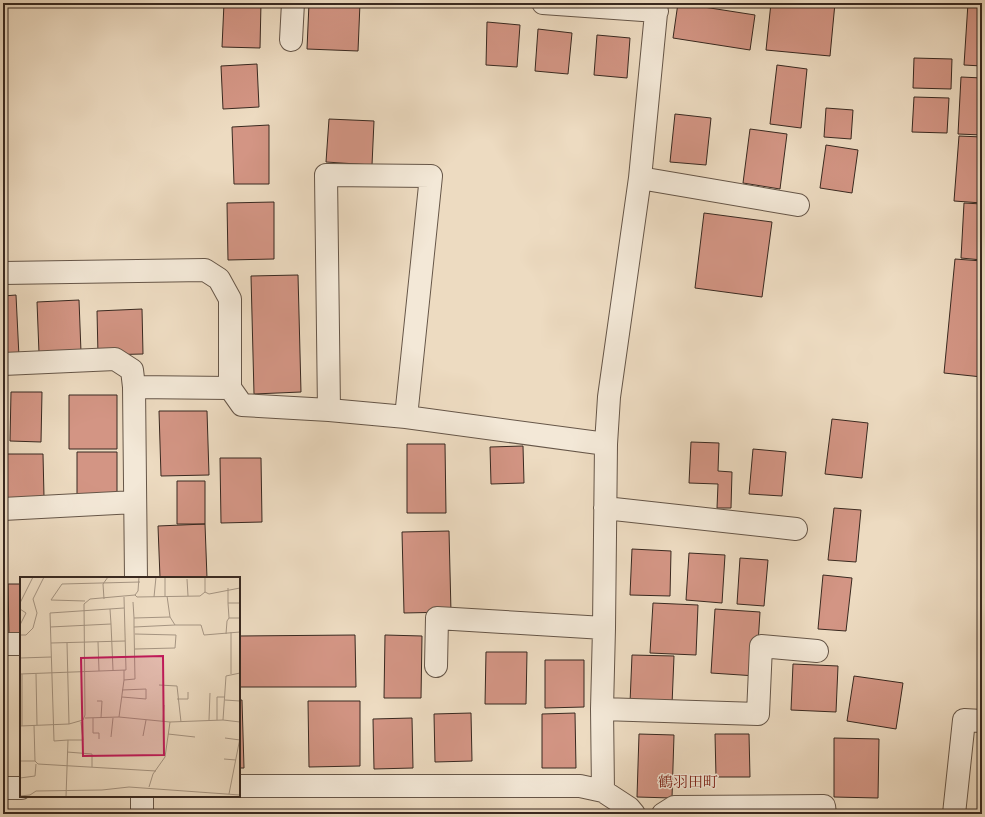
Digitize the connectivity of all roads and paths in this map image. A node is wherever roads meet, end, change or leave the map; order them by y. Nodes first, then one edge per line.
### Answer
1 (293, 3) edge
2 (543, 3) edge
3 (657, 7) edge
4 (291, 40) dead end
5 (640, 178) junction
6 (798, 205) dead end
7 (3, 273) edge
8 (3, 364) edge
9 (134, 388) junction
10 (230, 388) junction
11 (329, 410) junction
12 (406, 417) junction
13 (606, 444) junction
14 (135, 502) junction
15 (606, 508) junction
16 (3, 509) edge
17 (796, 529) dead end
18 (136, 577) edge
19 (604, 628) junction
20 (3, 644) edge
21 (20, 644) edge
22 (817, 651) dead end
23 (436, 666) dead end
24 (602, 709) junction
25 (982, 721) edge
26 (240, 786) edge
27 (3, 788) edge
28 (20, 788) edge
29 (603, 791) junction
30 (142, 797) edge
31 (142, 814) edge
32 (634, 814) edge
33 (663, 814) edge
34 (825, 814) edge
35 (954, 814) edge

1 - 4 street
2 - 3 street
3 - 5 street
5 - 6 street
5 - 13 street
7 - 10 street
8 - 9 street
9 - 10 street
9 - 14 street
10 - 11 street
11 - 12 street
11 - 12 street
12 - 13 street
13 - 15 street
14 - 16 street
14 - 18 street
15 - 17 street
15 - 19 street
19 - 23 street
19 - 24 street
20 - 21 street
22 - 24 street
24 - 29 street
25 - 35 street
26 - 29 street
27 - 28 street
29 - 32 street
30 - 31 street
33 - 34 street

